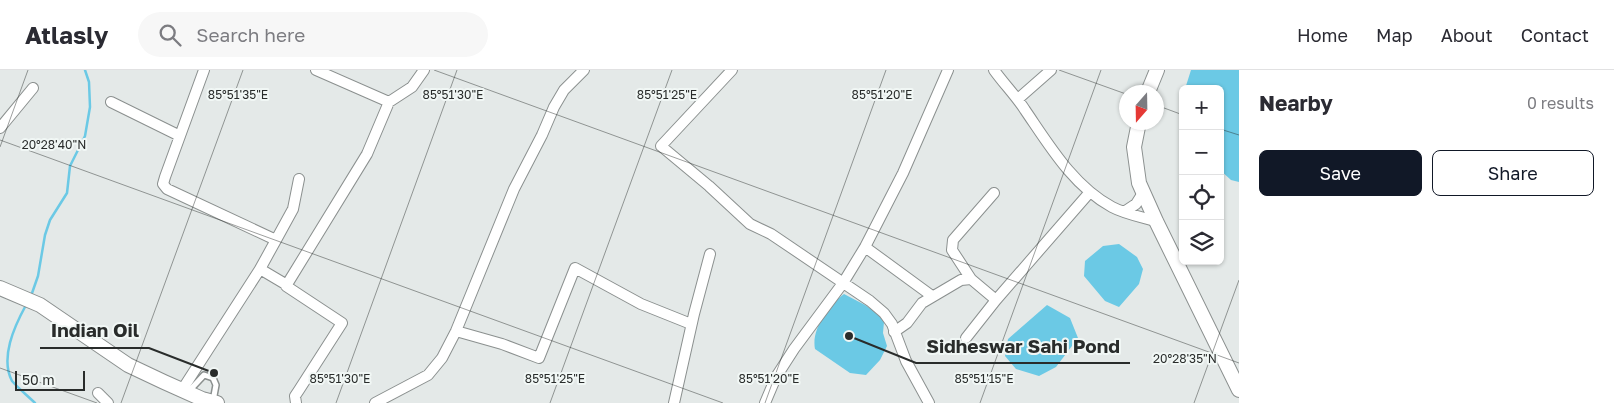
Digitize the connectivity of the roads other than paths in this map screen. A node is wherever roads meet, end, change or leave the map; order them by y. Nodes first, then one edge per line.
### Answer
1 (204, 70) edge
2 (316, 70) edge
3 (424, 70) edge
4 (584, 70) edge
5 (732, 70) edge
6 (948, 70) edge
7 (994, 70) edge
8 (1050, 70) edge
9 (1157, 70) edge
10 (1151, 85) edge
11 (33, 88) dead end
12 (1018, 99) junction
13 (111, 102) dead end
14 (389, 102) junction
15 (0, 128) edge
16 (1137, 130) edge
17 (180, 136) junction
18 (299, 180) dead end
19 (1090, 192) junction
20 (994, 193) dead end
21 (1143, 193) junction
22 (1124, 212) junction
23 (1156, 221) junction
24 (276, 240) junction
25 (865, 247) junction
26 (710, 254) dead end
27 (260, 269) junction
28 (971, 279) junction
29 (843, 284) junction
30 (287, 285) junction
31 (0, 288) edge
32 (932, 296) junction
33 (996, 300) junction
34 (692, 324) junction
35 (456, 331) junction
36 (894, 332) junction
37 (966, 338) dead end
38 (1237, 381) edge
39 (185, 391) junction
40 (98, 393) dead end
41 (215, 402) edge
42 (108, 403) edge
43 (296, 403) edge
44 (375, 403) edge
45 (674, 403) edge
46 (765, 403) edge
47 (929, 403) edge

1 - 17 street
2 - 14 street
3 - 14 street
4 - 35 street
5 - 29 street
6 - 25 street
7 - 12 street
8 - 12 street
9 - 10 street
11 - 15 street
12 - 19 street
13 - 17 street
14 - 30 street
16 - 21 street
17 - 24 street
18 - 24 street
19 - 22 street
19 - 33 street
20 - 28 street
21 - 22 street
21 - 23 street
22 - 23 street
23 - 38 street
24 - 27 street
25 - 29 street
25 - 32 street
26 - 34 street
27 - 30 street
27 - 39 street
28 - 32 street
28 - 33 street
29 - 36 street
29 - 46 street
30 - 43 street
31 - 39 street
32 - 36 street
33 - 37 street
34 - 35 street
34 - 45 street
35 - 44 street
36 - 47 street
39 - 41 street
39 - 41 lane
40 - 42 street

